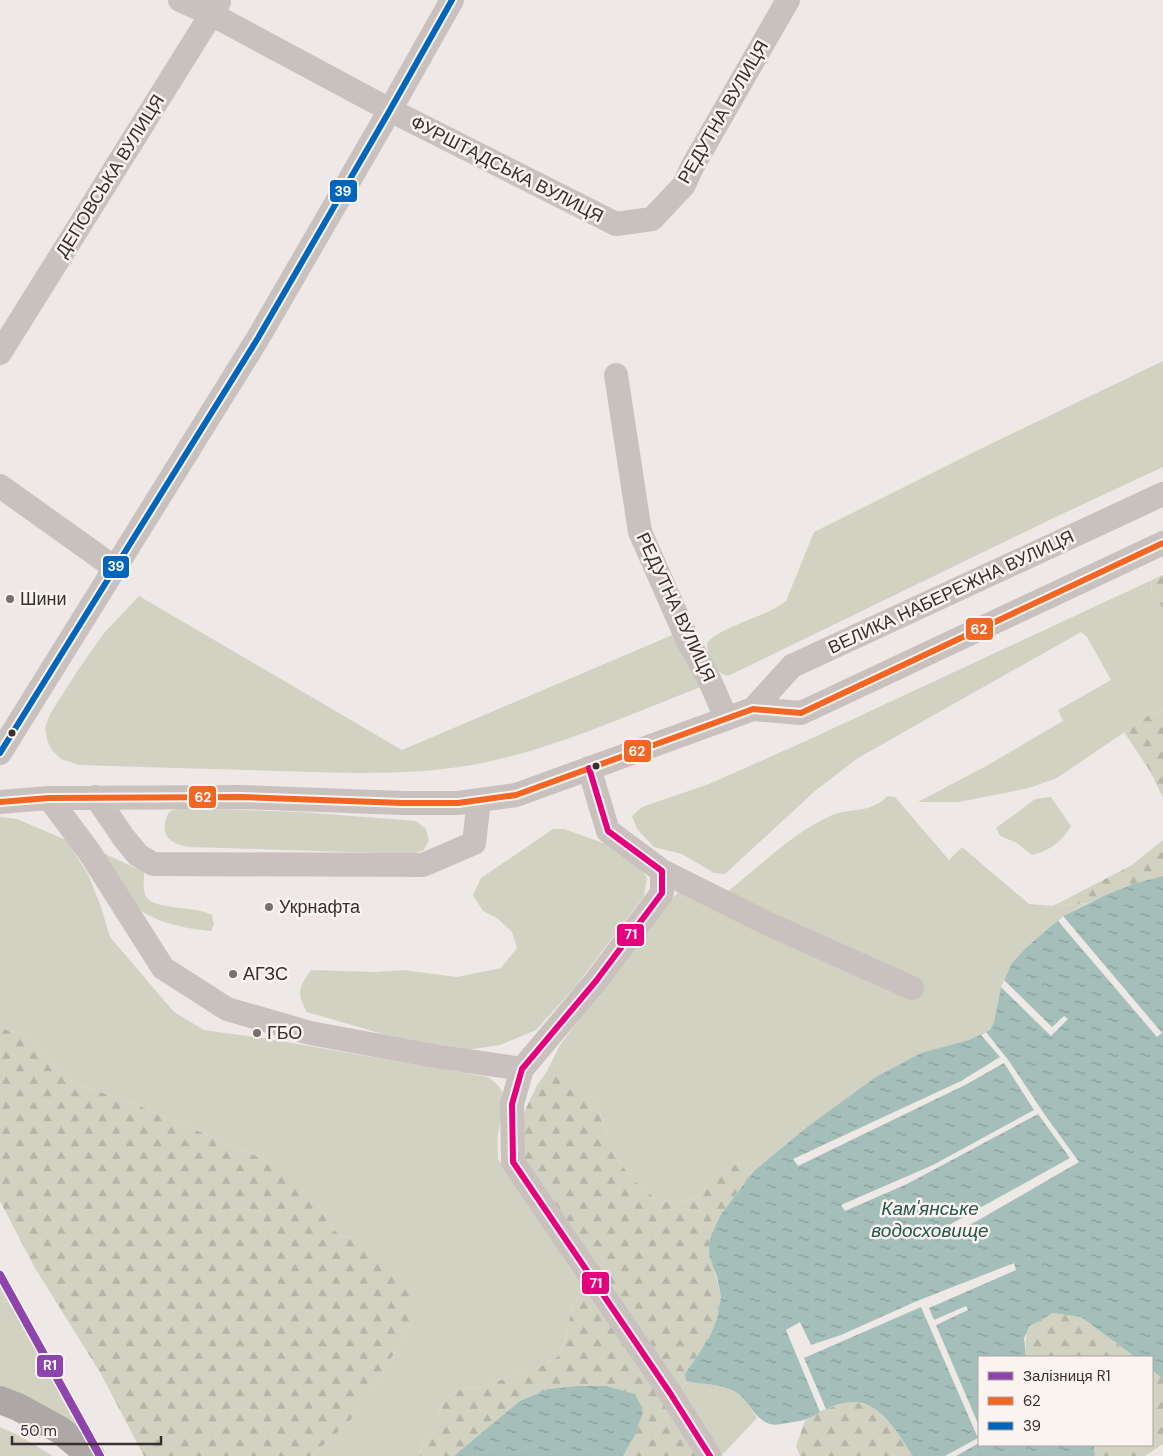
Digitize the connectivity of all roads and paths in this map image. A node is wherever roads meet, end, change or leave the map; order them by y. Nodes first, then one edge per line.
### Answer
1 (180, 0) edge
2 (452, 0) edge
3 (788, 0) edge
4 (215, 7) edge
5 (390, 110) junction
6 (652, 219) joint
7 (0, 353) edge
8 (616, 375) dead end
9 (0, 486) edge
10 (1163, 494) edge
11 (1163, 543) edge
12 (115, 568) junction
13 (753, 708) junction
14 (726, 718) junction
15 (0, 753) edge
16 (589, 768) junction
17 (96, 797) junction
18 (49, 798) junction
19 (479, 800) junction
20 (0, 802) edge
21 (662, 871) junction
22 (912, 988) dead end
23 (522, 1069) junction
24 (0, 1400) edge
25 (91, 1456) edge
26 (710, 1456) edge

1 - 4 street, ФУРШТАДСЬКА ВУЛИЦЯ
2 - 5 street
3 - 6 street, РЕДУТНА ВУЛИЦЯ
4 - 5 street, ФУРШТАДСЬКА ВУЛИЦЯ
4 - 7 street, ДЕПОВСЬКА ВУЛИЦЯ
5 - 6 street, ФУРШТАДСЬКА ВУЛИЦЯ
5 - 12 street
8 - 14 street, РЕДУТНА ВУЛИЦЯ
9 - 12 street
10 - 13 street, ВЕЛИКА НАБЕРЕЖНА ВУЛИЦЯ
11 - 13 street, ВЕЛИКА НАБЕРЕЖНА ВУЛИЦЯ
12 - 15 street
13 - 14 street, ВЕЛИКА НАБЕРЕЖНА ВУЛИЦЯ
14 - 16 street, ВЕЛИКА НАБЕРЕЖНА ВУЛИЦЯ
16 - 19 street, ВЕЛИКА НАБЕРЕЖНА ВУЛИЦЯ
16 - 21 street
17 - 18 street, ВЕЛИКА НАБЕРЕЖНА ВУЛИЦЯ
17 - 19 street, ВЕЛИКА НАБЕРЕЖНА ВУЛИЦЯ
17 - 19 street
18 - 20 street, ВЕЛИКА НАБЕРЕЖНА ВУЛИЦЯ
18 - 23 street
21 - 22 street
21 - 23 street
23 - 26 street
24 - 25 highway

